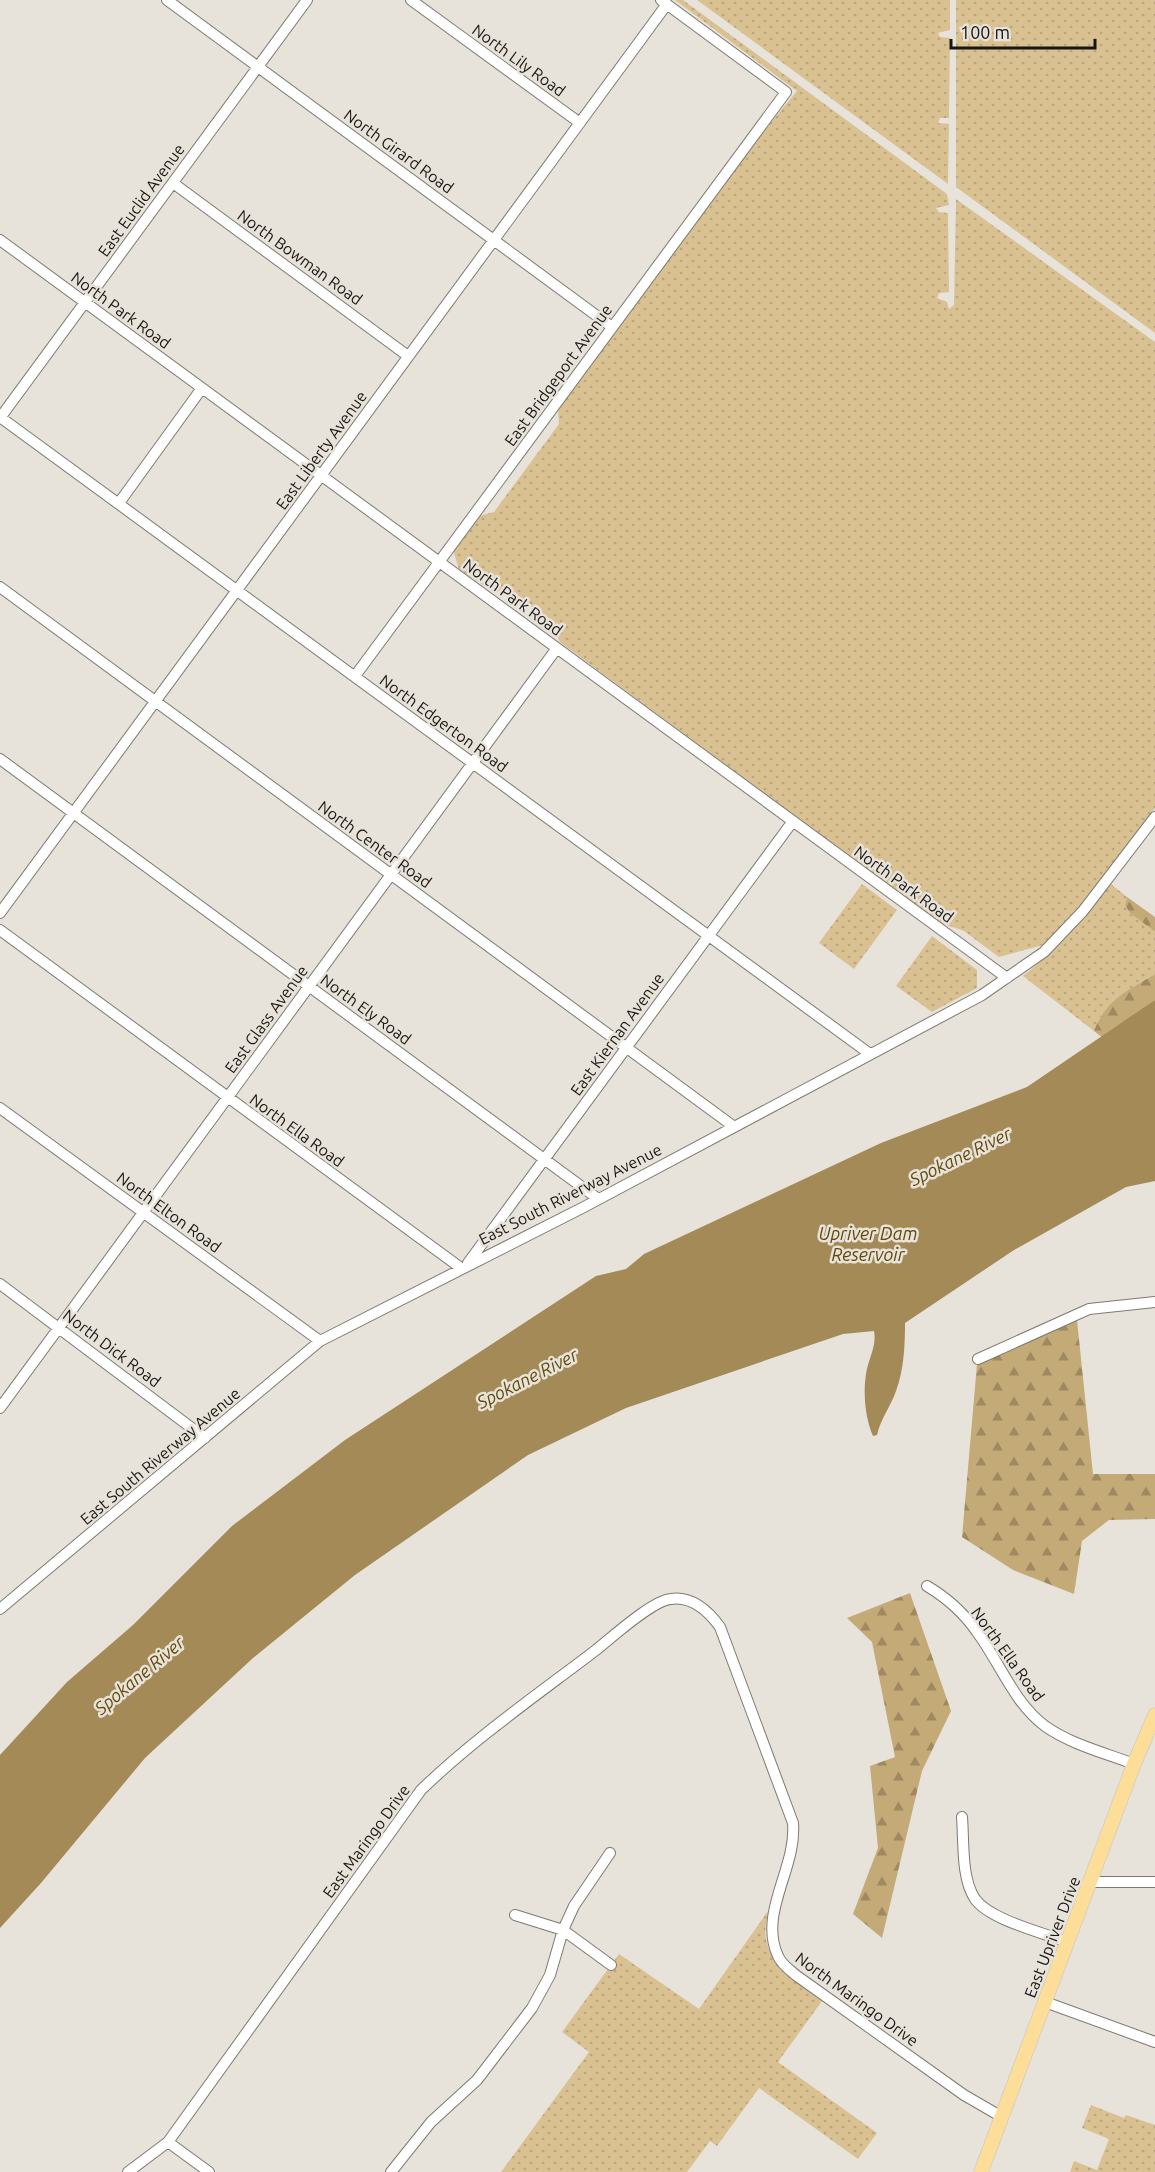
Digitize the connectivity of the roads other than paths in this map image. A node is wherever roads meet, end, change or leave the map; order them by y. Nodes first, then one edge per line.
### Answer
1 (167, 0) edge
2 (307, 0) edge
3 (411, 0) edge
4 (664, 2) edge
5 (258, 67) junction
6 (580, 123) junction
7 (173, 183) junction
8 (0, 240) edge
9 (494, 240) junction
10 (85, 302) junction
11 (612, 327) junction
12 (408, 356) junction
13 (202, 388) junction
14 (0, 417) edge
15 (321, 475) junction
16 (119, 504) junction
17 (439, 562) junction
18 (0, 586) edge
19 (237, 590) junction
20 (557, 648) junction
21 (355, 676) junction
22 (155, 701) junction
23 (0, 759) edge
24 (473, 763) junction
25 (73, 813) junction
26 (1155, 817) edge
27 (793, 821) junction
28 (391, 874) junction
29 (0, 913) edge
30 (0, 930) edge
31 (708, 935) junction
32 (1007, 978) junction
33 (309, 986) junction
34 (626, 1047) junction
35 (870, 1054) junction
36 (227, 1097) junction
37 (0, 1108) edge
38 (733, 1126) junction
39 (544, 1158) junction
40 (597, 1198) junction
41 (144, 1212) junction
42 (464, 1267) junction
43 (0, 1284) edge
44 (1155, 1302) edge
45 (59, 1327) junction
46 (320, 1341) junction
47 (978, 1359) dead end
48 (0, 1408) edge
49 (205, 1438) junction
50 (927, 1586) dead end
51 (691, 1602) joint
52 (0, 1609) edge
53 (1155, 1715) edge
54 (1151, 1734) edge
55 (1134, 1764) junction
56 (962, 1817) dead end
57 (610, 1853) dead end
58 (1090, 1882) junction
59 (1155, 1882) edge
60 (515, 1915) dead end
61 (563, 1930) junction
62 (1068, 1942) junction
63 (611, 1965) dead end
64 (1045, 2002) junction
65 (1155, 2043) edge
66 (1002, 2116) junction
67 (168, 2142) junction
68 (128, 2172) edge
69 (209, 2172) edge
70 (391, 2172) edge
71 (981, 2172) edge

1 - 5 street, North Girard Road
2 - 5 street, East Euclid Avenue
3 - 6 street, North Lily Road
4 - 6 street, East Liberty Avenue
4 - 11 street, East Bridgeport Avenue
5 - 7 street, East Euclid Avenue
5 - 9 street, North Girard Road
6 - 9 street, East Liberty Avenue
7 - 10 street, East Euclid Avenue
7 - 12 street, North Bowman Road
8 - 10 street, North Park Road
9 - 11 street, North Girard Road
9 - 12 street, East Liberty Avenue
10 - 13 street, North Park Road
10 - 14 street, East Euclid Avenue
11 - 17 street, East Bridgeport Avenue
12 - 15 street, East Liberty Avenue
13 - 15 street, North Park Road
13 - 16 street
14 - 16 street, North Edgerton Road
15 - 17 street, North Park Road
15 - 19 street, East Liberty Avenue
16 - 19 street, North Edgerton Road
17 - 20 street, North Park Road
17 - 21 street, East Bridgeport Avenue
18 - 22 street, North Center Road
19 - 21 street, North Edgerton Road
19 - 22 street, East Liberty Avenue
20 - 24 street, East Glass Avenue
20 - 27 street, North Park Road
21 - 24 street, North Edgerton Road
22 - 25 street, East Liberty Avenue
22 - 28 street, North Center Road
23 - 25 street, North Ely Road
24 - 28 street, East Glass Avenue
24 - 31 street, North Edgerton Road
25 - 29 street, East Liberty Avenue
25 - 33 street, North Ely Road
26 - 32 street, East South Riverway Avenue
27 - 31 street, East Kiernan Avenue
27 - 32 street, North Park Road
28 - 33 street, East Glass Avenue
28 - 34 street, North Center Road
30 - 36 street, North Ella Road
31 - 34 street, East Kiernan Avenue
31 - 35 street, North Edgerton Road
32 - 35 street, East South Riverway Avenue
33 - 36 street, East Glass Avenue
33 - 39 street, North Ely Road
34 - 38 street, North Center Road
34 - 39 street, East Kiernan Avenue
35 - 38 street, East South Riverway Avenue
36 - 41 street, East Glass Avenue
36 - 42 street, North Ella Road
37 - 41 street, North Elton Road
38 - 40 street, East South Riverway Avenue
39 - 40 street, North Ely Road
39 - 42 street, East Kiernan Avenue
40 - 42 street, East South Riverway Avenue
41 - 45 street, East Glass Avenue
41 - 46 street, North Elton Road
42 - 46 street, East South Riverway Avenue
43 - 45 street, North Dick Road
44 - 47 street
45 - 48 street, East Glass Avenue
45 - 49 street, North Dick Road
46 - 49 street, East South Riverway Avenue
49 - 52 street, East South Riverway Avenue
50 - 55 street, North Ella Road
51 - 66 street, North Maringo Drive
51 - 67 street, East Maringo Drive
53 - 54 main road, East Upriver Drive
54 - 55 main road, East Upriver Drive
55 - 58 main road, East Upriver Drive
56 - 62 street
57 - 61 street
58 - 59 street
58 - 62 main road, East Upriver Drive
60 - 61 street
61 - 63 street
61 - 70 street
62 - 64 main road, East Upriver Drive
64 - 65 street
64 - 66 main road, East Upriver Drive
66 - 71 main road, East Upriver Drive
67 - 68 street, East Maringo Drive
67 - 69 street

